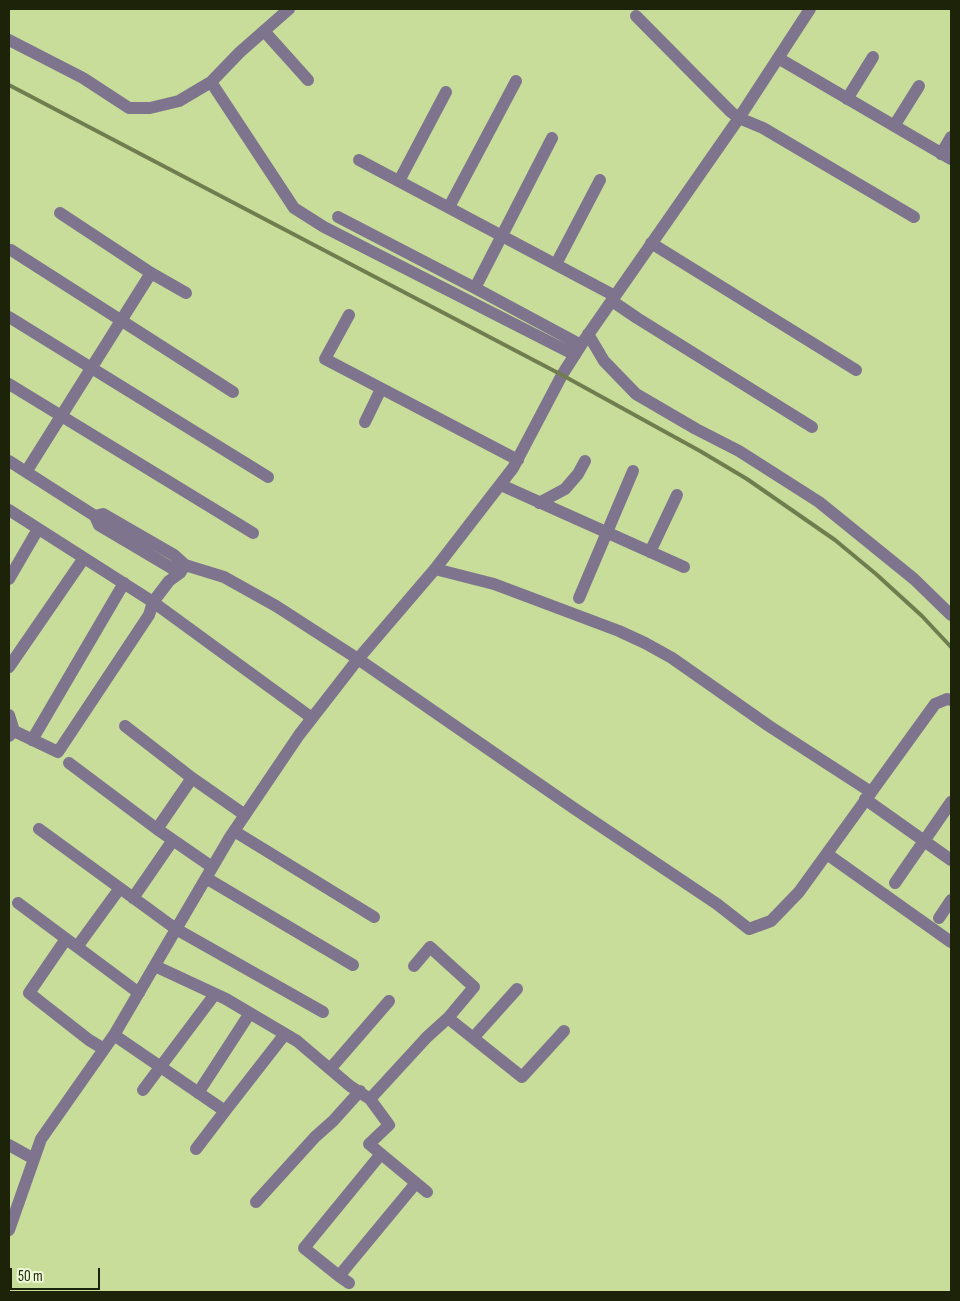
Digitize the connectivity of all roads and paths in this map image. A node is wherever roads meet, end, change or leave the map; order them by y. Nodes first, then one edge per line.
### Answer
1 (289, 9) edge
2 (810, 9) edge
3 (636, 16) dead end
4 (264, 32) junction
5 (9, 40) edge
6 (873, 57) dead end
7 (778, 58) junction
8 (308, 80) dead end
9 (516, 81) dead end
10 (211, 82) junction
11 (919, 86) dead end
12 (446, 92) dead end
13 (847, 99) junction
14 (739, 118) junction
15 (894, 126) junction
16 (951, 137) edge
17 (552, 138) dead end
18 (946, 156) edge
19 (359, 160) dead end
20 (600, 180) dead end
21 (398, 181) junction
22 (449, 207) junction
23 (60, 213) dead end
24 (338, 217) dead end
25 (914, 217) dead end
26 (502, 236) junction
27 (651, 243) junction
28 (11, 250) dead end
29 (556, 264) junction
30 (151, 272) junction
31 (475, 288) junction
32 (186, 293) dead end
33 (614, 298) junction
34 (349, 315) dead end
35 (9, 317) edge
36 (122, 320) junction
37 (588, 334) junction
38 (578, 350) junction
39 (92, 369) junction
40 (856, 370) dead end
41 (9, 384) edge
42 (381, 388) junction
43 (233, 392) dead end
44 (61, 416) junction
45 (365, 422) dead end
46 (812, 427) dead end
47 (518, 460) junction
48 (9, 461) edge
49 (585, 461) dead end
50 (633, 471) dead end
51 (26, 472) junction
52 (268, 477) dead end
53 (501, 485) junction
54 (677, 495) dead end
55 (539, 503) junction
56 (9, 510) edge
57 (38, 528) junction
58 (253, 533) dead end
59 (606, 533) junction
60 (650, 552) junction
61 (84, 558) junction
62 (684, 567) dead end
63 (183, 569) junction
64 (435, 569) junction
65 (9, 579) edge
66 (124, 583) junction
67 (579, 598) dead end
68 (153, 602) junction
69 (951, 615) edge
70 (358, 659) junction
71 (9, 667) edge
72 (951, 700) edge
73 (9, 715) edge
74 (312, 718) junction
75 (125, 726) dead end
76 (12, 733) edge
77 (32, 740) junction
78 (69, 763) dead end
79 (192, 778) junction
80 (868, 796) junction
81 (951, 802) edge
82 (245, 815) junction
83 (39, 829) dead end
84 (157, 829) junction
85 (234, 831) junction
86 (174, 840) junction
87 (924, 841) junction
88 (827, 854) junction
89 (951, 860) edge
90 (209, 872) junction
91 (895, 883) dead end
92 (120, 888) junction
93 (133, 898) junction
94 (951, 900) edge
95 (18, 903) dead end
96 (374, 917) dead end
97 (939, 918) dead end
98 (176, 930) junction
99 (66, 939) junction
100 (951, 942) edge
101 (77, 947) junction
102 (353, 965) dead end
103 (154, 966) junction
104 (414, 966) dead end
105 (517, 989) dead end
106 (139, 993) junction
107 (215, 994) junction
108 (389, 1001) dead end
109 (322, 1012) dead end
110 (250, 1013) junction
111 (448, 1018) junction
112 (564, 1031) dead end
113 (285, 1034) junction
114 (114, 1035) junction
115 (473, 1038) junction
116 (104, 1049) junction
117 (161, 1068) junction
118 (330, 1069) junction
119 (143, 1090) dead end
120 (198, 1092) junction
121 (365, 1095) junction
122 (225, 1111) junction
123 (9, 1145) edge
124 (196, 1149) dead end
125 (381, 1154) junction
126 (34, 1159) junction
127 (416, 1184) junction
128 (427, 1192) dead end
129 (256, 1202) dead end
130 (9, 1228) edge

1 - 4 street
2 - 7 street
3 - 14 street
4 - 8 street
4 - 10 street
5 - 10 street
6 - 13 street
7 - 13 street
7 - 14 street
9 - 22 street
10 - 38 street
11 - 15 street
12 - 21 street
13 - 15 street
14 - 25 street
14 - 27 street
15 - 18 street
16 - 18 street
17 - 26 street
19 - 21 street
20 - 29 street
21 - 22 street
22 - 26 street
23 - 30 street
24 - 31 street
26 - 29 street
26 - 31 street
27 - 33 street
27 - 40 street
28 - 36 street
29 - 33 street
30 - 32 street
30 - 36 street
31 - 38 street
33 - 37 street
33 - 46 street
34 - 42 street
35 - 39 street
36 - 39 street
36 - 43 street
37 - 38 street
37 - 69 street
38 - 47 street
39 - 44 street
39 - 52 street
41 - 44 street
42 - 45 street
42 - 47 street
44 - 51 street
44 - 58 street
47 - 53 street
48 - 51 street
49 - 55 street
50 - 59 street
51 - 63 street
53 - 55 street
53 - 64 street
54 - 60 street
55 - 59 street
56 - 57 street
57 - 61 street
57 - 65 street
59 - 60 street
59 - 67 street
60 - 62 street
61 - 66 street
61 - 71 street
63 - 68 street
63 - 70 street
64 - 70 street
64 - 80 street
66 - 68 street
66 - 77 street
68 - 74 street
68 - 77 street
70 - 74 street
70 - 88 street
72 - 80 street
73 - 76 street
74 - 82 street
75 - 79 street
76 - 77 street
78 - 84 street
79 - 82 street
79 - 84 street
80 - 87 street
80 - 88 street
81 - 87 street
82 - 85 street
83 - 92 street
84 - 86 street
85 - 90 street
85 - 96 street
86 - 90 street
86 - 93 street
87 - 89 street
87 - 91 street
88 - 100 street
90 - 98 street
90 - 102 street
92 - 93 street
92 - 101 street
93 - 98 street
94 - 97 street
95 - 99 street
98 - 103 street
98 - 109 street
99 - 101 street
99 - 116 street
101 - 106 street
103 - 106 street
103 - 107 street
104 - 111 street
105 - 115 street
106 - 114 street
107 - 110 street
107 - 117 street
108 - 118 street
110 - 113 street
110 - 120 street
111 - 115 street
111 - 121 street
112 - 115 street
113 - 118 street
113 - 122 street
114 - 116 street
114 - 117 street
116 - 126 street
117 - 119 street
117 - 120 street
118 - 121 street
120 - 122 street
121 - 125 street
121 - 129 street
122 - 124 street
123 - 126 street
125 - 127 street
125 - 127 street
126 - 130 street
127 - 128 street

